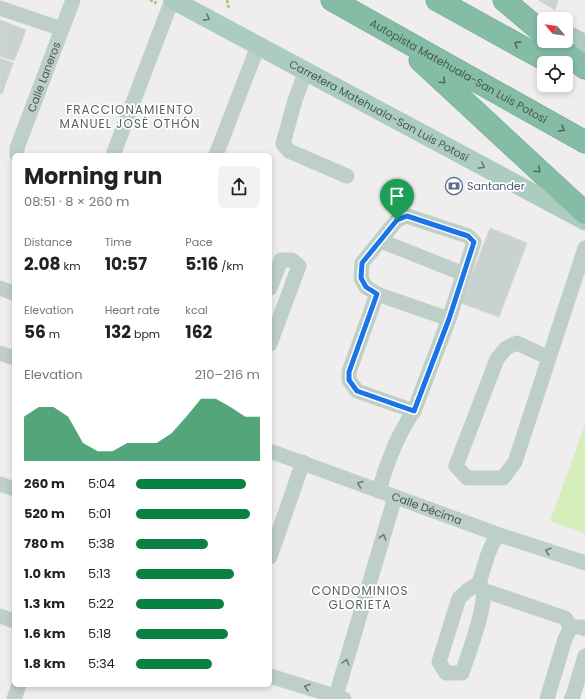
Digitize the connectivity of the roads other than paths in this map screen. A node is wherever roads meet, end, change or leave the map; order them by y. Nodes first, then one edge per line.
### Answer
1 (73, 0) edge
2 (332, 0) edge
3 (438, 0) edge
4 (504, 0) edge
5 (166, 1) edge
6 (0, 8) edge
7 (537, 18) edge
8 (537, 28) edge
9 (62, 30) junction
10 (394, 36) junction
11 (573, 38) edge
12 (585, 44) edge
13 (258, 46) junction
14 (561, 48) edge
15 (538, 56) edge
16 (585, 68) edge
17 (306, 71) junction
18 (573, 75) edge
19 (585, 82) edge
20 (585, 142) edge
21 (17, 153) edge
22 (114, 153) edge
23 (217, 153) edge
24 (347, 176) dead end
25 (585, 213) edge
26 (585, 221) edge
27 (381, 241) junction
28 (585, 248) edge
29 (464, 274) junction
30 (272, 283) edge
31 (377, 294) junction
32 (449, 319) junction
33 (272, 339) edge
34 (0, 353) edge
35 (12, 357) edge
36 (549, 358) junction
37 (414, 411) junction
38 (272, 452) edge
39 (303, 462) junction
40 (0, 484) edge
41 (12, 488) edge
42 (379, 491) junction
43 (395, 497) junction
44 (496, 534) junction
45 (272, 551) edge
46 (585, 563) edge
47 (481, 586) junction
48 (0, 616) edge
49 (12, 620) edge
50 (578, 628) edge
51 (585, 656) edge
52 (272, 677) edge
53 (18, 687) edge
54 (338, 698) edge
55 (14, 699) edge
56 (547, 699) edge
57 (571, 699) edge

1 - 9 street, Calle Laneros
2 - 10 highway, Autopista Matehuala-San Luis Potosí
15 -> 3 highway
4 - 7 main road
4 - 8 highway
5 -> 13 main road, Carretera Matehuala-San Luis Potosí
5 - 22 street
6 - 9 street
9 - 21 street, Calle Laneros
10 -> 20 highway, Autopista Matehuala-San Luis Potosí
10 -> 25 highway
11 - 12 main road
13 - 17 main road, Carretera Matehuala-San Luis Potosí
13 - 23 street
14 - 16 highway
17 - 24 street
17 -> 26 main road, Carretera Matehuala-San Luis Potosí
18 - 19 highway
27 - 29 street
27 - 29 street
27 - 31 street
28 - 36 street
29 - 32 street
30 - 33 street
31 - 32 street
31 - 37 street
32 - 37 street
34 - 35 street
36 - 36 street
37 - 42 street
38 - 39 street, Calle Décima
42 -> 39 street, Calle Décima
39 - 45 street
40 - 41 street
42 - 43 street, Calle Décima
43 - 44 street, Calle Décima
54 -> 43 street
46 -> 44 street, Calle Décima
44 - 47 street
47 - 47 street
47 - 50 street
48 - 49 street
50 - 56 street
51 - 57 street
54 -> 52 street
53 - 55 street

